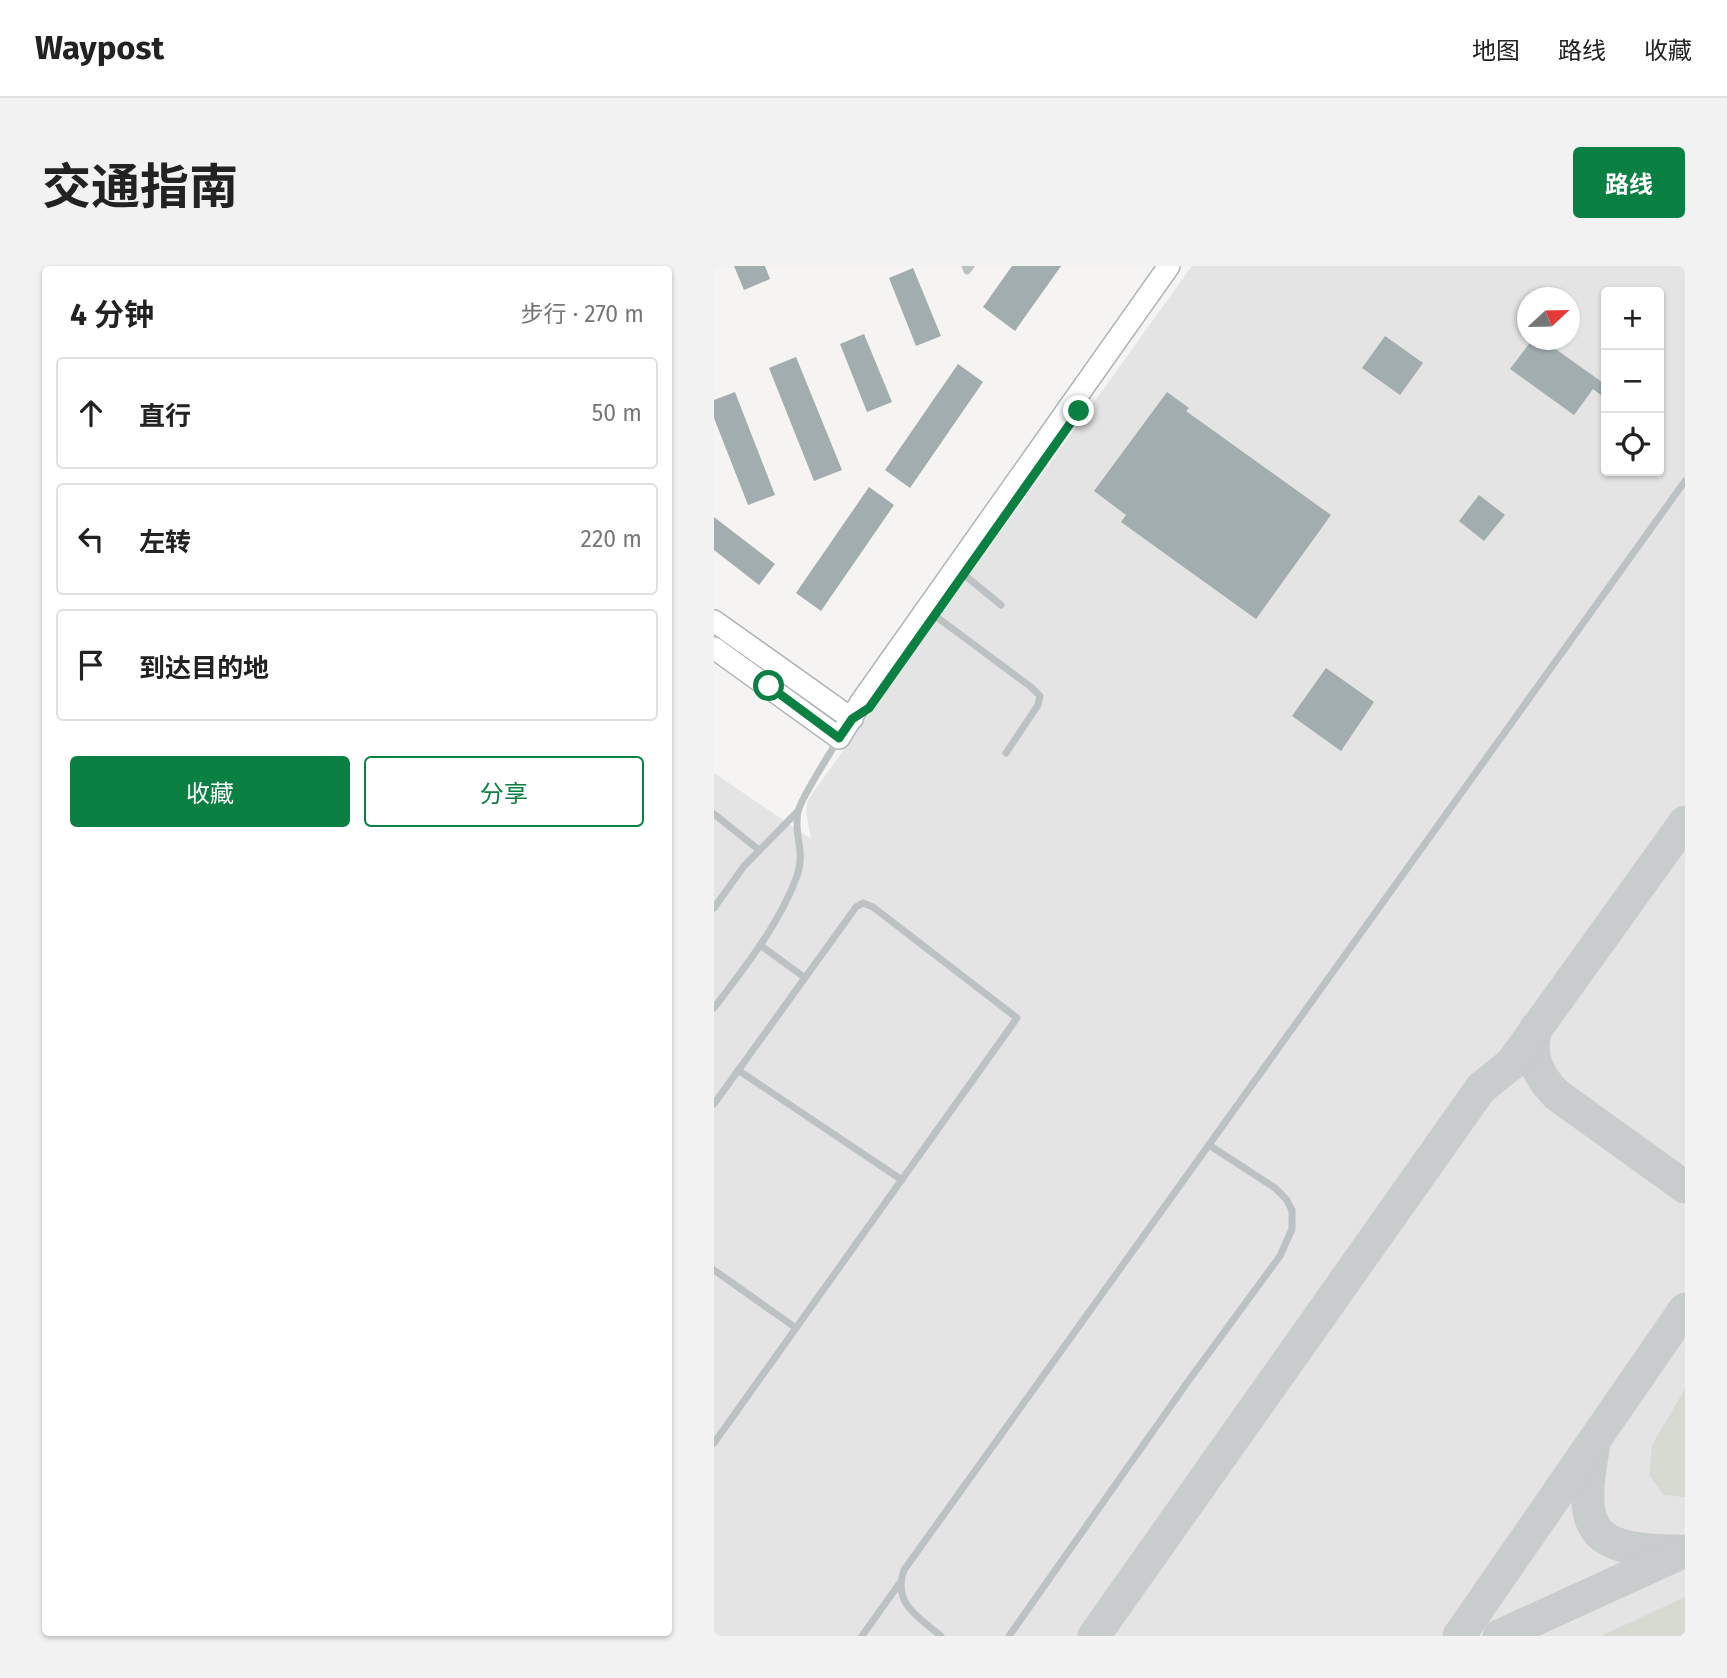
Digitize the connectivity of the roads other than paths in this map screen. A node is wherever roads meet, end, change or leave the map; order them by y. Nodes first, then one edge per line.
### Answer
1 (965, 266) edge
2 (971, 266) edge
3 (1169, 266) edge
4 (1182, 266) edge
5 (1685, 481) edge
6 (962, 573) junction
7 (1001, 605) dead end
8 (934, 615) junction
9 (714, 621) edge
10 (714, 648) edge
11 (852, 719) junction
12 (839, 738) junction
13 (1006, 753) dead end
14 (798, 811) junction
15 (714, 814) edge
16 (759, 850) junction
17 (714, 908) edge
18 (760, 945) junction
19 (804, 977) junction
20 (714, 1008) edge
21 (738, 1070) junction
22 (714, 1104) edge
23 (1209, 1145) junction
24 (902, 1180) junction
25 (714, 1270) edge
26 (796, 1328) junction
27 (714, 1443) edge
28 (899, 1584) junction
29 (862, 1636) edge
30 (941, 1636) edge
31 (1009, 1636) edge

1 - 2 lane
3 - 11 main road
4 - 6 main road
5 - 23 lane
6 - 7 lane
6 - 8 main road
8 - 11 main road
8 - 13 lane
9 - 11 main road
10 - 12 main road
11 - 12 main road
12 - 14 lane
14 - 16 lane
14 - 18 lane
15 - 16 lane
16 - 17 lane
18 - 19 lane
18 - 20 lane
19 - 21 lane
19 - 24 lane
21 - 22 lane
21 - 24 lane
23 - 28 lane
23 - 31 lane
24 - 26 lane
25 - 26 lane
26 - 27 lane
28 - 29 lane
28 - 30 lane

